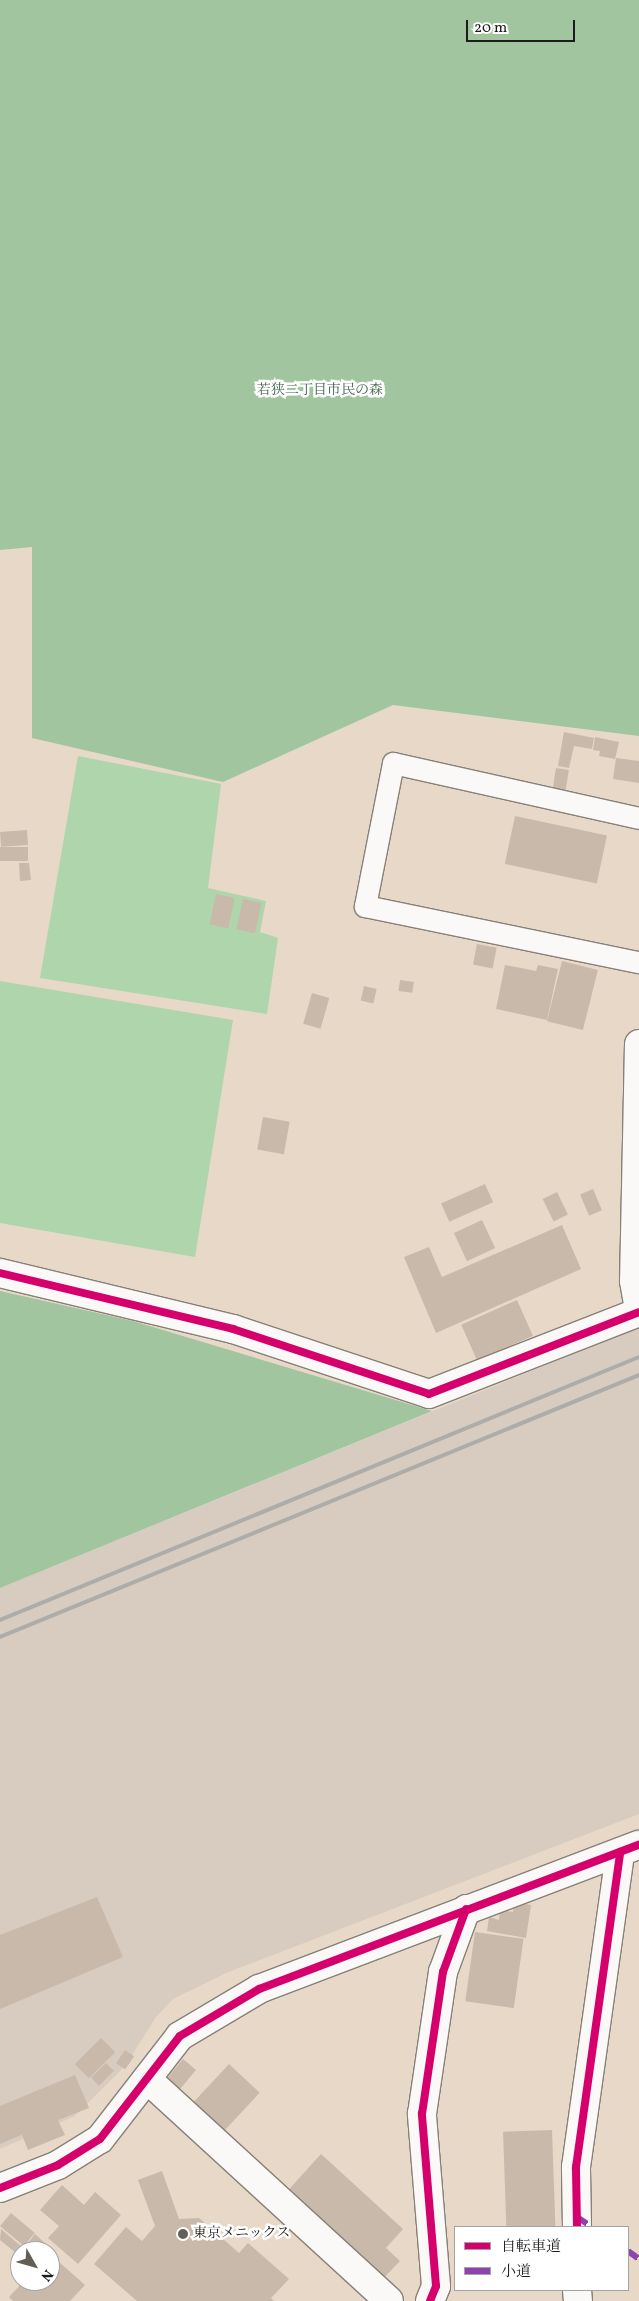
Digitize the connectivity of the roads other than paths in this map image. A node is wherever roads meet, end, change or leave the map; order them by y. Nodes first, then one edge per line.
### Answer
1 (639, 818) edge
2 (639, 962) edge
3 (639, 1044) edge
4 (0, 1273) edge
5 (639, 1310) edge
6 (630, 1849) edge
7 (466, 1910) junction
8 (147, 2079) junction
9 (0, 2188) edge
10 (577, 2226) edge
11 (389, 2301) edge
12 (430, 2301) edge

1 - 2 lane
3 - 5 street
4 - 5 street
6 - 7 street
6 - 10 street
7 - 8 street
7 - 12 street
8 - 9 street
8 - 11 street

